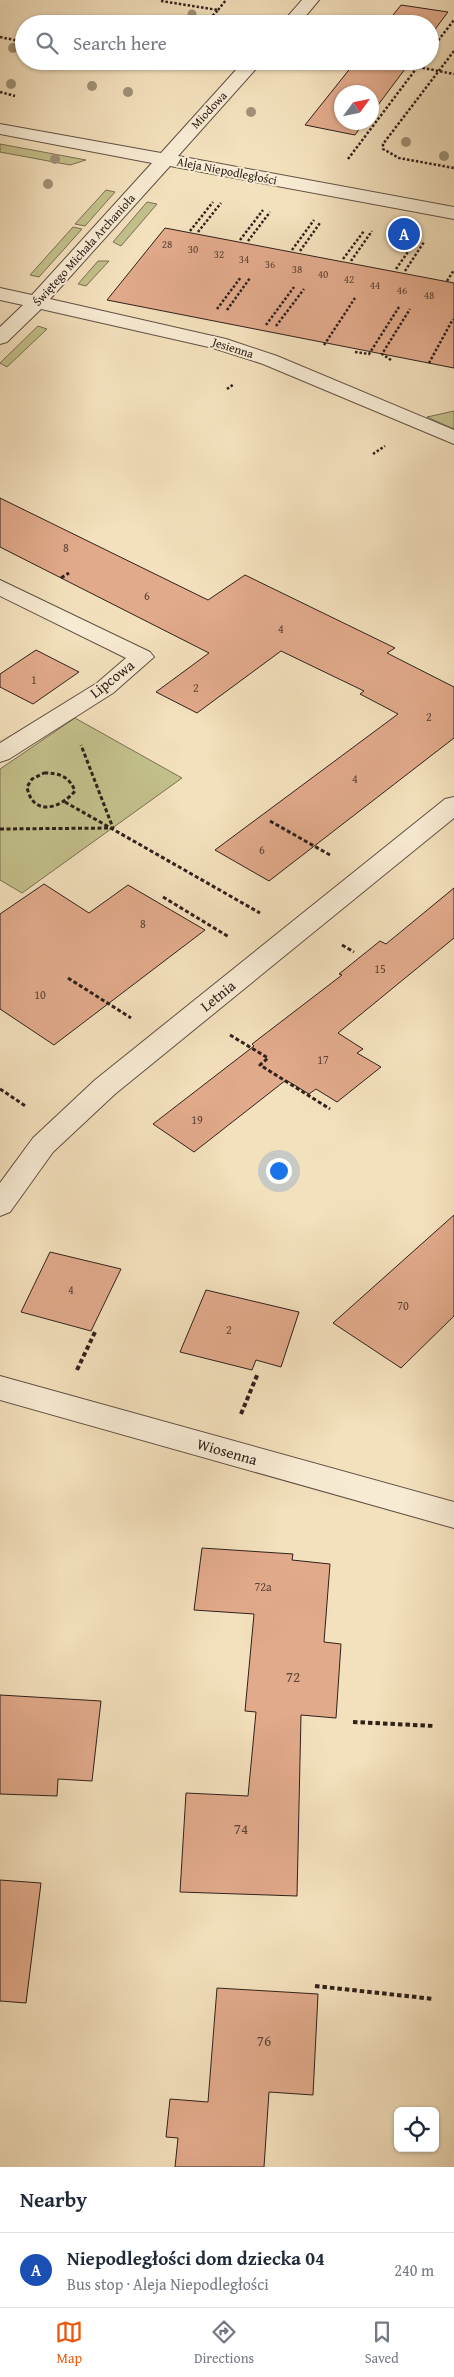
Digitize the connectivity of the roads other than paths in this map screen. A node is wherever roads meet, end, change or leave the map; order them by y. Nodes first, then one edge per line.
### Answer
1 (311, 0) edge
2 (297, 15) edge
3 (246, 70) edge
4 (0, 129) edge
5 (164, 160) junction
6 (454, 214) edge
7 (0, 294) edge
8 (37, 302) junction
9 (0, 338) edge
10 (454, 438) edge
11 (0, 587) edge
12 (0, 754) edge
13 (454, 805) edge
14 (0, 1206) edge
15 (0, 1388) edge
16 (454, 1515) edge

1 - 2 street
3 - 5 street, Miodowa
4 - 5 street, Aleja Niepodległości
5 - 6 street, Aleja Niepodległości
5 - 8 street, Świętego Michała Archanioła
7 - 8 street, Jesienna
8 - 9 street, Świętego Michała Archanioła
8 - 10 street, Jesienna
11 - 12 street, Lipcowa
13 - 14 street, Letnia
15 - 16 street, Wiosenna

